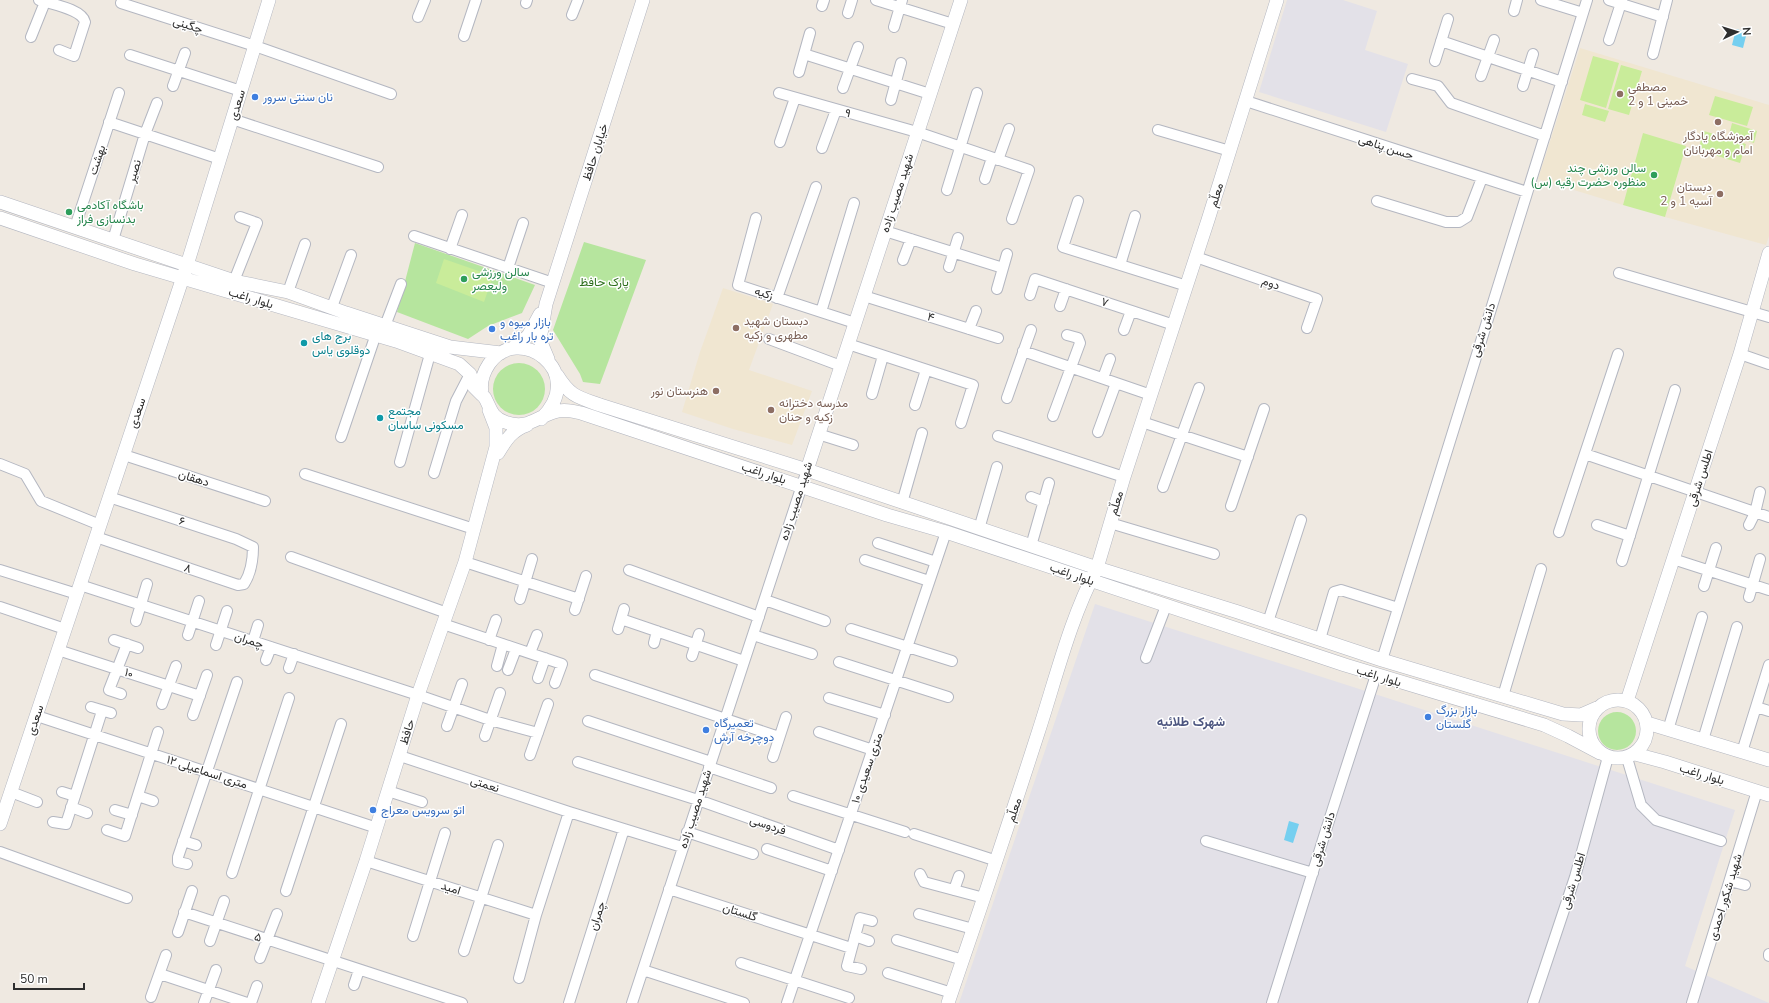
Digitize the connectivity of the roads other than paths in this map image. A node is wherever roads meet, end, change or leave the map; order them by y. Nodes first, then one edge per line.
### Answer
1 (269, 0) edge
2 (423, 0) edge
3 (476, 0) edge
4 (578, 0) edge
5 (642, 0) edge
6 (852, 0) edge
7 (876, 0) edge
8 (961, 0) edge
9 (1277, 0) edge
10 (1517, 0) edge
11 (1541, 0) edge
12 (1587, 0) edge
13 (1609, 0) edge
14 (1668, 0) edge
15 (42, 1) edge
16 (1621, 2) edge
17 (121, 3) dead end
18 (901, 4) edge
19 (1514, 11) dead end
20 (848, 13) dead end
21 (1583, 13) junction
22 (572, 15) dead end
23 (418, 17) dead end
24 (1663, 17) junction
25 (1448, 19) dead end
26 (953, 24) junction
27 (894, 27) dead end
28 (810, 32) dead end
29 (464, 36) dead end
30 (31, 37) dead end
31 (1494, 40) dead end
32 (1609, 40) dead end
33 (1441, 41) junction
34 (255, 46) junction
35 (858, 47) dead end
36 (58, 50) dead end
37 (184, 53) dead end
38 (804, 54) junction
39 (1533, 54) dead end
40 (1653, 54) dead end
41 (130, 55) dead end
42 (1488, 57) junction
43 (1435, 61) dead end
44 (901, 63) dead end
45 (850, 69) junction
46 (179, 71) junction
47 (1528, 71) junction
48 (799, 72) dead end
49 (1481, 76) dead end
50 (1412, 79) dead end
51 (1562, 82) junction
52 (896, 83) junction
53 (173, 86) dead end
54 (1523, 86) dead end
55 (843, 88) dead end
56 (241, 91) junction
57 (119, 93) dead end
58 (779, 93) dead end
59 (977, 93) dead end
60 (391, 94) dead end
61 (930, 94) junction
62 (795, 98) junction
63 (891, 100) dead end
64 (1246, 101) junction
65 (157, 103) dead end
66 (836, 110) junction
67 (232, 119) junction
68 (109, 122) junction
69 (1009, 128) dead end
70 (1158, 130) dead end
71 (917, 132) junction
72 (145, 134) junction
73 (1545, 136) junction
74 (780, 142) dead end
75 (960, 147) junction
76 (822, 148) dead end
77 (1230, 151) junction
78 (220, 159) junction
79 (995, 159) junction
80 (378, 167) dead end
81 (1482, 178) junction
82 (985, 179) dead end
83 (816, 187) dead end
84 (947, 190) dead end
85 (1527, 192) junction
86 (1078, 201) dead end
87 (0, 202) edge
88 (1377, 202) dead end
89 (854, 203) dead end
90 (462, 215) dead end
91 (1135, 216) dead end
92 (240, 217) dead end
93 (0, 218) edge
94 (756, 218) dead end
95 (1012, 219) dead end
96 (523, 223) dead end
97 (75, 227) junction
98 (885, 230) junction
99 (414, 236) dead end
100 (958, 238) dead end
101 (911, 239) junction
102 (113, 240) junction
103 (305, 244) dead end
104 (450, 248) junction
105 (954, 252) junction
106 (1007, 254) dead end
107 (351, 256) dead end
108 (1769, 256) edge
109 (1196, 257) junction
110 (903, 260) dead end
111 (1120, 265) junction
112 (949, 267) dead end
113 (508, 268) junction
114 (1003, 268) junction
115 (184, 271) junction
116 (1619, 273) dead end
117 (234, 281) junction
118 (553, 283) junction
119 (400, 284) dead end
120 (1187, 286) junction
121 (997, 289) dead end
122 (1066, 289) junction
123 (288, 292) junction
124 (1030, 295) dead end
125 (864, 296) junction
126 (777, 298) junction
127 (546, 304) junction
128 (1060, 306) dead end
129 (332, 307) junction
130 (976, 311) dead end
131 (1131, 311) junction
132 (821, 312) junction
133 (1751, 312) junction
134 (1769, 317) edge
135 (855, 323) junction
136 (1174, 325) junction
137 (1307, 328) dead end
138 (969, 329) junction
139 (381, 330) junction
140 (1030, 330) dead end
141 (1124, 330) dead end
142 (1067, 335) dead end
143 (998, 338) dead end
144 (769, 339) dead end
145 (848, 344) junction
146 (1023, 350) junction
147 (507, 351) junction
148 (430, 354) junction
149 (1618, 354) dead end
150 (1740, 354) junction
151 (883, 356) junction
152 (1110, 359) dead end
153 (548, 361) junction
154 (1769, 364) edge
155 (841, 366) junction
156 (1071, 367) junction
157 (926, 370) junction
158 (556, 373) junction
159 (470, 374) junction
160 (1103, 378) junction
161 (1116, 383) junction
162 (1199, 388) dead end
163 (1675, 390) dead end
164 (872, 394) dead end
165 (1151, 395) junction
166 (1007, 398) dead end
167 (486, 403) junction
168 (915, 405) dead end
169 (1264, 409) dead end
170 (1053, 416) dead end
171 (535, 421) junction
172 (1142, 422) junction
173 (961, 423) dead end
174 (1098, 432) dead end
175 (922, 433) dead end
176 (818, 434) junction
177 (998, 436) dead end
178 (1183, 436) junction
179 (341, 437) dead end
180 (853, 445) dead end
181 (1585, 454) junction
182 (124, 455) junction
183 (1248, 457) junction
184 (494, 460) junction
185 (400, 462) dead end
186 (0, 464) edge
187 (997, 467) dead end
188 (807, 470) junction
189 (434, 473) dead end
190 (305, 474) dead end
191 (1649, 476) junction
192 (1124, 477) junction
193 (1049, 483) dead end
194 (801, 486) junction
195 (1163, 487) dead end
196 (1696, 491) junction
197 (1760, 492) dead end
198 (109, 497) junction
199 (1031, 497) dead end
200 (265, 501) dead end
201 (1044, 502) junction
202 (902, 503) junction
203 (1231, 506) dead end
204 (1755, 513) junction
205 (1769, 517) edge
206 (1301, 520) dead end
207 (1110, 523) junction
208 (1597, 525) dead end
209 (1748, 526) dead end
210 (474, 528) junction
211 (979, 529) junction
212 (98, 531) junction
213 (946, 532) junction
214 (1559, 532) dead end
215 (1630, 536) junction
216 (878, 544) dead end
217 (1031, 546) junction
218 (253, 547) joint
219 (1716, 548) dead end
220 (1214, 554) dead end
221 (291, 557) dead end
222 (532, 559) dead end
223 (1673, 559) junction
224 (1760, 559) dead end
225 (864, 560) dead end
226 (1622, 561) dead end
227 (465, 562) junction
228 (936, 562) junction
229 (1097, 568) junction
230 (1541, 569) dead end
231 (0, 570) edge
232 (629, 570) dead end
233 (1709, 571) junction
234 (586, 576) dead end
235 (525, 581) junction
236 (929, 581) junction
237 (1090, 581) junction
238 (147, 584) dead end
239 (1752, 585) junction
240 (1704, 586) dead end
241 (79, 589) junction
242 (1769, 590) edge
243 (1748, 597) dead end
244 (520, 599) dead end
245 (579, 599) junction
246 (765, 600) junction
247 (199, 601) dead end
248 (141, 605) junction
249 (1166, 606) junction
250 (0, 607) edge
251 (1398, 608) junction
252 (575, 610) dead end
253 (226, 611) dead end
254 (759, 617) junction
255 (1702, 617) dead end
256 (445, 619) junction
257 (496, 620) dead end
258 (825, 620) dead end
259 (136, 621) dead end
260 (193, 622) junction
261 (1268, 622) junction
262 (258, 625) dead end
263 (1737, 627) dead end
264 (65, 629) junction
265 (618, 629) dead end
266 (851, 629) dead end
267 (220, 630) junction
268 (657, 631) junction
269 (699, 634) dead end
270 (188, 635) dead end
271 (536, 635) dead end
272 (753, 635) junction
273 (1320, 639) junction
274 (114, 640) dead end
275 (489, 640) junction
276 (252, 641) junction
277 (654, 643) dead end
278 (127, 644) junction
279 (503, 644) junction
280 (696, 644) junction
281 (216, 645) dead end
282 (908, 646) junction
283 (271, 647) junction
284 (138, 648) dead end
285 (516, 648) junction
286 (58, 650) junction
287 (530, 653) junction
288 (294, 654) junction
289 (812, 654) dead end
290 (692, 656) dead end
291 (545, 658) junction
292 (1146, 658) dead end
293 (266, 660) dead end
294 (1382, 660) junction
295 (744, 661) junction
296 (952, 661) dead end
297 (839, 662) dead end
298 (1769, 665) edge
299 (176, 666) dead end
300 (497, 666) dead end
301 (289, 668) dead end
302 (117, 669) junction
303 (508, 670) dead end
304 (207, 675) dead end
305 (595, 675) dead end
306 (1376, 675) junction
307 (538, 678) dead end
308 (896, 680) junction
309 (237, 682) dead end
310 (555, 683) dead end
311 (462, 684) dead end
312 (169, 686) junction
313 (500, 693) dead end
314 (121, 694) dead end
315 (418, 695) junction
316 (200, 696) junction
317 (1503, 696) junction
318 (948, 697) dead end
319 (288, 698) dead end
320 (829, 698) dead end
321 (1627, 701) junction
322 (162, 704) dead end
323 (548, 704) dead end
324 (91, 707) dead end
325 (454, 707) junction
326 (1756, 707) junction
327 (1597, 708) junction
328 (1769, 711) edge
329 (193, 714) dead end
330 (884, 715) junction
331 (37, 716) junction
332 (786, 717) dead end
333 (725, 718) junction
334 (490, 720) junction
335 (588, 721) dead end
336 (1647, 723) junction
337 (342, 724) dead end
338 (447, 726) dead end
339 (1668, 730) junction
340 (158, 732) dead end
341 (819, 732) dead end
342 (538, 733) junction
343 (94, 735) junction
344 (485, 736) dead end
345 (779, 737) junction
346 (1703, 740) junction
347 (872, 750) junction
348 (1742, 752) junction
349 (151, 754) junction
350 (530, 755) dead end
351 (1604, 755) junction
352 (400, 756) junction
353 (1631, 756) junction
354 (773, 757) dead end
355 (1769, 760) edge
356 (578, 762) dead end
357 (710, 765) junction
358 (206, 772) junction
359 (771, 788) dead end
360 (259, 789) junction
361 (388, 791) junction
362 (11, 792) junction
363 (62, 792) dead end
364 (1763, 793) edge
365 (75, 796) junction
366 (138, 796) junction
367 (794, 796) dead end
368 (698, 800) junction
369 (153, 801) dead end
370 (37, 802) dead end
371 (422, 802) dead end
372 (71, 807) junction
373 (314, 807) junction
374 (115, 810) dead end
375 (569, 812) junction
376 (87, 813) dead end
377 (132, 815) junction
378 (851, 815) junction
379 (53, 822) dead end
380 (0, 824) edge
381 (376, 828) junction
382 (624, 829) junction
383 (108, 830) dead end
384 (687, 832) junction
385 (445, 833) dead end
386 (183, 841) junction
387 (1206, 841) dead end
388 (1721, 841) dead end
389 (196, 845) dead end
390 (498, 845) dead end
391 (682, 847) junction
392 (768, 849) dead end
393 (839, 850) junction
394 (0, 852) edge
395 (753, 854) dead end
396 (366, 861) junction
397 (997, 861) junction
398 (187, 864) dead end
399 (832, 871) junction
400 (232, 873) dead end
401 (1313, 873) junction
402 (920, 874) dead end
403 (959, 876) dead end
404 (429, 881) junction
405 (1730, 881) junction
406 (1745, 885) dead end
407 (669, 889) junction
408 (954, 890) junction
409 (192, 891) dead end
410 (286, 891) dead end
411 (127, 898) dead end
412 (482, 898) junction
413 (984, 898) junction
414 (224, 901) dead end
415 (184, 912) junction
416 (277, 914) dead end
417 (919, 914) dead end
418 (536, 915) junction
419 (872, 921) dead end
420 (217, 923) junction
421 (973, 929) junction
422 (178, 932) dead end
423 (413, 936) dead end
424 (810, 936) junction
425 (855, 936) junction
426 (267, 940) junction
427 (897, 940) dead end
428 (210, 941) dead end
429 (869, 941) dead end
430 (851, 948) junction
431 (464, 951) dead end
432 (166, 955) dead end
433 (260, 958) dead end
434 (963, 960) junction
435 (332, 961) junction
436 (741, 963) dead end
437 (861, 969) dead end
438 (216, 970) dead end
439 (359, 970) junction
440 (643, 970) junction
441 (888, 973) dead end
442 (160, 974) junction
443 (519, 978) dead end
444 (795, 980) junction
445 (354, 985) dead end
446 (256, 986) dead end
447 (208, 990) junction
448 (151, 997) dead end
449 (848, 998) dead end
450 (950, 998) edge
451 (635, 1002) edge
452 (204, 1003) edge
453 (247, 1003) edge
454 (251, 1003) edge
455 (318, 1003) edge
456 (462, 1003) edge
457 (569, 1003) edge
458 (744, 1003) edge
459 (788, 1003) edge
460 (1272, 1003) edge
461 (1533, 1003) edge
462 (1692, 1003) edge

1 - 34 street, سعدی
2 - 23 street
3 - 29 street
4 - 22 street
5 - 118 street, خیابان حافظ
6 - 20 street
7 - 18 street
8 - 26 street, شهید مصیب زاده
9 - 64 street, معلّم
10 - 19 street
11 - 21 street
12 - 21 street, دانش شرقی
13 - 16 street
14 - 24 street
15 - 30 street
15 - 36 street
16 - 24 street
16 - 32 street
17 - 34 street, چگینی
18 - 26 street
18 - 27 street
21 - 51 street, دانش شرقی
24 - 40 street
25 - 33 street
26 - 61 street, شهید مصیب زاده
28 - 38 street
31 - 42 street
33 - 42 street
33 - 43 street
34 - 56 street, سعدی
34 - 60 street, چگینی
35 - 45 street
37 - 46 street
38 - 45 street
38 - 48 street
39 - 47 street
41 - 46 street
42 - 47 street
42 - 49 street
44 - 52 street
45 - 52 street
45 - 55 street
46 - 53 street
46 - 56 street
47 - 51 street
47 - 54 street
50 - 73 street
51 - 73 street, دانش شرقی
52 - 61 street
52 - 63 street
56 - 67 street, سعدی
57 - 68 street, بهشت
58 - 62 street, ۹
59 - 75 street
61 - 71 street, شهید مصیب زاده
62 - 66 street, ۹
62 - 74 street
64 - 77 street, معلّم
64 - 81 street, حسن پناهی
65 - 72 street, نصیر
66 - 71 street, ۹
66 - 76 street
67 - 78 street, سعدی
67 - 80 street
68 - 72 street
68 - 97 street, بهشت
69 - 79 street
70 - 77 street
71 - 75 street, ۹
71 - 98 street, شهید مصیب زاده
72 - 78 street
72 - 102 street, نصیر
73 - 85 street, دانش شرقی
75 - 79 street, ۹
75 - 84 street
77 - 109 street, معلّم
78 - 115 street, سعدی
79 - 82 street
79 - 95 street, ۹
81 - 85 street, حسن پناهی
81 - 88 street
83 - 126 street
85 - 251 street, دانش شرقی
86 - 111 street
87 - 97 street, بلوار راغب
89 - 132 street
90 - 104 street
91 - 111 street
92 - 117 street
93 - 115 street, بلوار راغب
94 - 126 street, زکیه
96 - 113 street
97 - 102 street, بلوار راغب
98 - 101 street
98 - 125 street, شهید مصیب زاده
99 - 104 street
100 - 105 street
101 - 105 street
101 - 110 street
102 - 115 street, بلوار راغب
103 - 123 street
104 - 113 street
105 - 112 street
105 - 114 street
106 - 114 street
107 - 129 street
108 - 133 street, اطلس شرقی
109 - 120 street, معلّم
109 - 137 street, دوم
111 - 120 street
113 - 118 street
114 - 121 street
115 - 117 street, بلوار راغب
115 - 139 street, بلوار راغب
115 - 182 street, سعدی
116 - 133 street
117 - 123 street, بلوار راغب
118 - 127 street, خیابان حافظ
119 - 139 street
120 - 136 street, معلّم
122 - 124 street, ۷
122 - 128 street
122 - 131 street, ۷
123 - 129 street, بلوار راغب
125 - 135 street, شهید مصیب زاده
125 - 138 street, ۴
126 - 132 street, زکیه
127 - 147 street, خیابان حافظ
127 - 153 street, خیابان حافظ
129 - 139 street, بلوار راغب
130 - 138 street
131 - 136 street, ۷
131 - 141 street
132 - 135 street, زکیه
133 - 134 street
133 - 150 street, اطلس شرقی
135 - 145 street, شهید مصیب زاده
136 - 165 street, معلّم
138 - 143 street, ۴
139 - 147 street, بلوار راغب
139 - 148 street, بلوار راغب
139 - 179 street
140 - 146 street
142 - 156 street
144 - 155 street
145 - 151 street
145 - 155 street, شهید مصیب زاده
146 - 156 street
146 - 166 street
147 - 153 street
147 - 167 street
148 - 159 street, بلوار راغب
148 - 185 street
149 - 181 street
150 - 154 street
150 - 196 street, اطلس شرقی
151 - 157 street
151 - 164 street
152 - 160 street
153 - 158 street
155 - 176 street, شهید مصیب زاده
156 - 160 street
156 - 170 street
157 - 168 street
157 - 173 street
158 - 171 street
158 - 188 street, بلوار راغب
159 - 167 street, بلوار راغب
159 - 189 street
160 - 161 street
161 - 165 street
161 - 174 street
162 - 178 street
163 - 191 street
165 - 172 street, معلّم
167 - 171 street
167 - 184 street, حافظ
169 - 183 street
171 - 184 street, حافظ
171 - 194 street, بلوار راغب
172 - 178 street
172 - 192 street, معلّم
175 - 202 street
176 - 180 street
176 - 188 street, شهید مصیب زاده
177 - 192 street
178 - 183 street
178 - 195 street
181 - 191 street
181 - 214 street
182 - 198 street, سعدی
182 - 200 street, دهقان
183 - 203 street
184 - 210 street, حافظ
186 - 212 street, ۸
187 - 211 street
188 - 194 street, شهید مصیب زاده
188 - 202 street, بلوار راغب
190 - 210 street
191 - 196 street
191 - 215 street
192 - 207 street, معلّم
193 - 201 street
194 - 213 street, بلوار راغب
194 - 246 street, شهید مصیب زاده
196 - 204 street
196 - 223 street, اطلس شرقی
197 - 204 street
198 - 212 street, سعدی
198 - 218 street, ۶
199 - 201 street
201 - 217 street
202 - 211 street, بلوار راغب
204 - 205 street
204 - 209 street
206 - 261 street
207 - 220 street
207 - 229 street, معلّم
208 - 215 street
210 - 227 street, حافظ
211 - 217 street, بلوار راغب
212 - 218 street, ۸
212 - 241 street, سعدی
213 - 228 street, ۱۰ متری سعیدی
213 - 237 street, بلوار راغب
215 - 226 street
216 - 228 street
217 - 229 street, بلوار راغب
219 - 233 street
221 - 256 street
222 - 235 street
223 - 233 street
223 - 321 street, اطلس شرقی
224 - 239 street
225 - 236 street
227 - 235 street
227 - 256 street, حافظ
228 - 236 street, ۱۰ متری سعیدی
229 - 237 street, معلّم
229 - 261 street, بلوار راغب
230 - 317 street
231 - 241 street, چمران
232 - 254 street
233 - 239 street
233 - 240 street
234 - 245 street
235 - 244 street
235 - 245 street
236 - 282 street, ۱۰ متری سعیدی
237 - 249 street, بلوار راغب
237 - 397 street, معلّم
238 - 248 street
239 - 242 street
239 - 243 street
241 - 248 street, چمران
241 - 264 street, سعدی
245 - 252 street
246 - 254 street, شهید مصیب زاده
246 - 258 street
247 - 260 street
248 - 259 street
248 - 260 street, چمران
249 - 292 street
249 - 306 street, بلوار راغب
250 - 264 street
251 - 273 street
251 - 294 street, دانش شرقی
253 - 267 street
254 - 272 street, شهید مصیب زاده
255 - 339 street
256 - 275 street
256 - 315 street, حافظ
257 - 275 street
260 - 267 street, چمران
260 - 270 street
261 - 273 street, بلوار راغب
262 - 276 street
263 - 346 street
264 - 286 street, سعدی
265 - 268 street
266 - 282 street
267 - 276 street, چمران
267 - 281 street
268 - 277 street
268 - 280 street
269 - 280 street
271 - 287 street
272 - 289 street
272 - 295 street, شهید مصیب زاده
273 - 294 street, بلوار راغب
274 - 278 street
275 - 279 street
276 - 283 street, چمران
278 - 284 street
278 - 302 street
279 - 285 street
279 - 300 street
280 - 290 street
280 - 295 street
282 - 296 street
282 - 308 street, ۱۰ متری سعیدی
283 - 288 street, چمران
283 - 293 street
285 - 287 street
285 - 303 street
286 - 302 street, ۱۰
286 - 331 street, سعدی
287 - 291 street
288 - 301 street
288 - 315 street, چمران
291 - 307 street
291 - 310 street
294 - 317 street, بلوار راغب
295 - 333 street, شهید مصیب زاده
297 - 308 street
298 - 326 street
299 - 312 street
302 - 312 street, ۱۰
302 - 314 street
304 - 316 street
305 - 333 street
306 - 351 street, بلوار راغب
306 - 401 street, دانش شرقی
308 - 318 street
308 - 330 street, ۱۰ متری سعیدی
309 - 358 street
311 - 325 street
312 - 316 street, ۱۰
312 - 322 street
313 - 334 street
315 - 325 street
315 - 352 street, حافظ
316 - 329 street
317 - 327 street, بلوار راغب
319 - 360 street
320 - 330 street
321 - 327 street
321 - 336 street
323 - 342 street
324 - 343 street
325 - 334 street
325 - 338 street
326 - 328 street
326 - 348 street
327 - 351 street
330 - 347 street, ۱۰ متری سعیدی
331 - 343 street, ۱۲ متری اسماعیلی
331 - 362 street, سعدی
332 - 345 street
333 - 345 street
333 - 357 street, شهید مصیب زاده
334 - 342 street
334 - 344 street
335 - 357 street
336 - 339 street
336 - 353 street
337 - 373 street
339 - 346 street
340 - 349 street
341 - 347 street
342 - 350 street
343 - 349 street, ۱۲ متری اسماعیلی
343 - 365 street
345 - 354 street
346 - 348 street
347 - 378 street, ۱۰ متری سعیدی
348 - 355 street
349 - 358 street, ۱۲ متری اسماعیلی
349 - 366 street
351 - 353 street
351 - 461 street, اطلس شرقی
352 - 361 street, حافظ
352 - 375 street, نعمتی
353 - 364 street, بلوار راغب
353 - 388 street
356 - 368 street, فردوسی
357 - 359 street
357 - 368 street, شهید مصیب زاده
358 - 360 street, ۱۲ متری اسماعیلی
358 - 386 street
360 - 373 street, ۱۲ متری اسماعیلی
360 - 400 street
361 - 371 street
361 - 381 street, حافظ
362 - 370 street
362 - 380 street, سعدی
363 - 365 street
364 - 405 street, شهید شکور احمدی
365 - 372 street
366 - 369 street
366 - 377 street
367 - 378 street
368 - 384 street, شهید مصیب زاده
368 - 393 street, فردوسی
372 - 376 street
372 - 379 street
373 - 381 street, ۱۲ متری اسماعیلی
373 - 410 street
374 - 377 street
375 - 382 street, نعمتی
375 - 418 street
377 - 383 street
378 - 393 street, ۱۰ متری سعیدی
378 - 397 street
381 - 396 street, حافظ
382 - 391 street, نعمتی
382 - 457 street, چمران
384 - 391 street, شهید مصیب زاده
384 - 395 street
385 - 404 street
386 - 389 street
386 - 398 street
387 - 401 street
390 - 412 street
391 - 407 street, شهید مصیب زاده
392 - 399 street
393 - 399 street, ۱۰ متری سعیدی
394 - 411 street
396 - 404 street, امید
396 - 435 street, حافظ
397 - 413 street, معلّم
399 - 424 street, ۱۰ متری سعیدی
401 - 460 street, دانش شرقی
402 - 408 street
403 - 408 street
404 - 412 street, امید
404 - 423 street
405 - 406 street
405 - 462 street, شهید شکور احمدی
407 - 424 street, گلستان
407 - 440 street, شهید مصیب زاده
408 - 413 street
409 - 415 street
412 - 418 street, امید
412 - 431 street
413 - 421 street, معلّم
414 - 420 street
415 - 420 street, ۵
415 - 422 street
416 - 426 street
417 - 421 street
418 - 443 street
419 - 425 street
420 - 426 street, ۵
420 - 428 street
421 - 434 street, معلّم
424 - 430 street
424 - 444 street, ۱۰ متری سعیدی
425 - 429 street
425 - 430 street
426 - 433 street
426 - 435 street, ۵
427 - 434 street
430 - 437 street
432 - 442 street
434 - 450 street, معلّم
435 - 439 street, ۵
435 - 455 street, حافظ
436 - 444 street
438 - 447 street
439 - 445 street
439 - 456 street, ۵
440 - 451 street, شهید مصیب زاده
440 - 458 street
441 - 450 street
442 - 447 street
442 - 448 street
444 - 449 street
444 - 459 street, ۱۰ متری سعیدی
446 - 454 street
447 - 452 street
447 - 453 street

